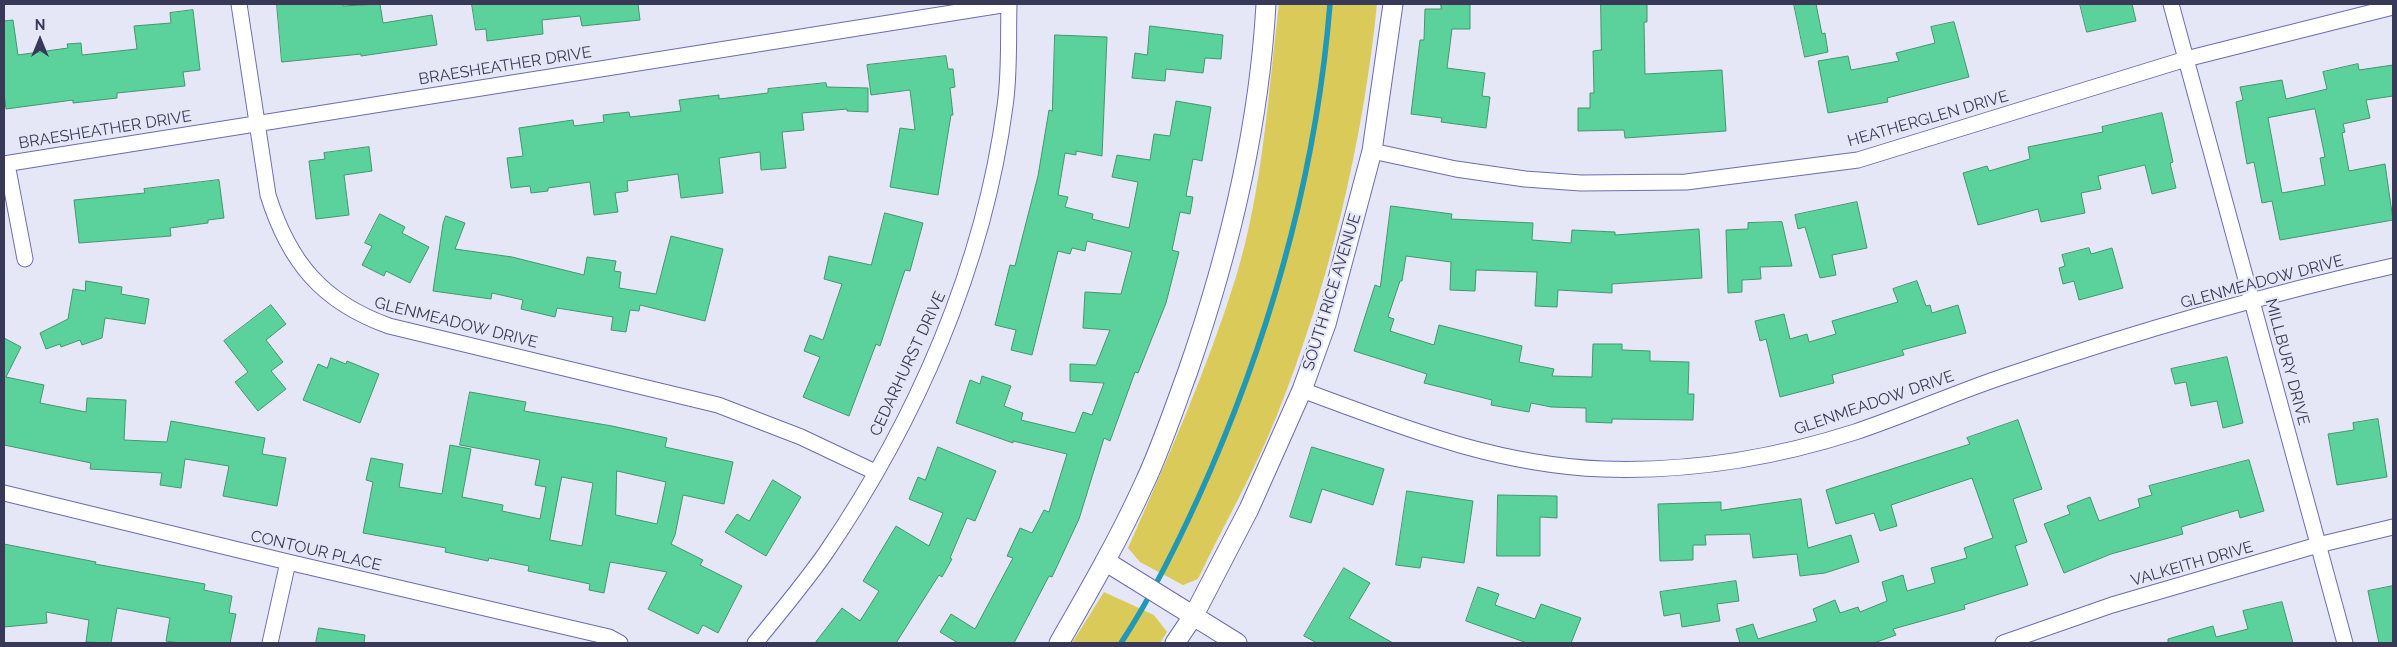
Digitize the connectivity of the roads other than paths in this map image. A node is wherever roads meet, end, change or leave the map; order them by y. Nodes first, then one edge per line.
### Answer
1 (238, 4) edge
2 (1009, 4) edge
3 (1266, 4) edge
4 (1394, 4) edge
5 (2171, 4) edge
6 (2393, 8) edge
7 (2186, 59) junction
8 (258, 124) junction
9 (1372, 151) junction
10 (5, 164) edge
11 (25, 259) dead end
12 (2393, 266) edge
13 (2252, 301) junction
14 (1302, 390) junction
15 (875, 472) junction
16 (4, 492) edge
17 (2393, 527) edge
18 (2318, 545) junction
19 (1106, 561) junction
20 (288, 562) junction
21 (1194, 615) junction
22 (270, 643) edge
23 (620, 643) edge
24 (755, 643) edge
25 (1058, 643) edge
26 (1175, 643) edge
27 (1238, 643) edge
28 (2003, 643) edge
29 (2345, 643) edge

1 - 8 street, GLENMEADOW DRIVE
2 - 8 street, BRAESHEATHER DRIVE
2 - 15 street, CEDARHURST DRIVE
3 - 19 street
4 - 9 street, SOUTH RICE AVENUE
5 - 7 street, MILLBURY DRIVE
6 - 7 street, HEATHERGLEN DRIVE
7 - 9 street, HEATHERGLEN DRIVE
7 - 13 street, MILLBURY DRIVE
8 - 10 street, BRAESHEATHER DRIVE
8 - 15 street, GLENMEADOW DRIVE
9 - 14 street, SOUTH RICE AVENUE
10 - 11 street, BRAESHEATHER DRIVE
12 - 13 street, GLENMEADOW DRIVE
13 - 14 street, GLENMEADOW DRIVE
13 - 18 street, MILLBURY DRIVE
14 - 21 street, SOUTH RICE AVENUE
15 - 24 street, CEDARHURST DRIVE
16 - 20 street, CONTOUR PLACE
17 - 18 street, VALKEITH DRIVE
18 - 28 street, VALKEITH DRIVE
18 - 29 street, MILLBURY DRIVE
19 - 21 street
19 - 25 street
20 - 22 street
20 - 23 street, CONTOUR PLACE
21 - 26 street, SOUTH RICE AVENUE
21 - 27 street

